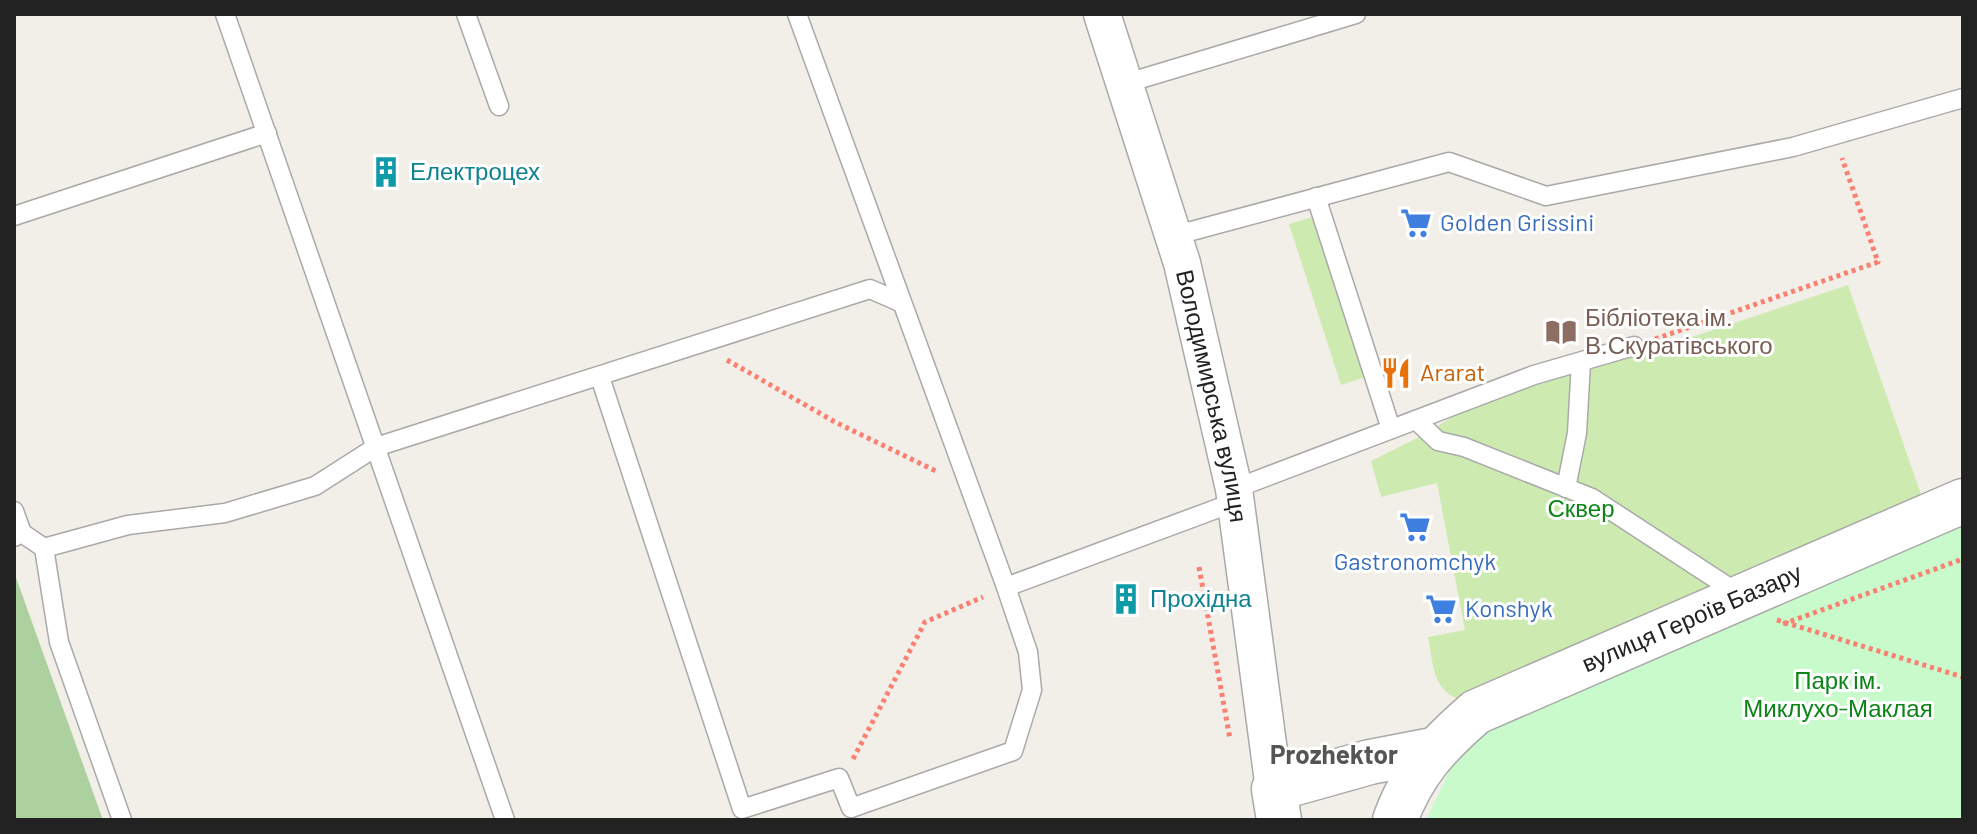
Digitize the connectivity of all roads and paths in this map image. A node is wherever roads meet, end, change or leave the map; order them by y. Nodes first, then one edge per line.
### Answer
1 (225, 14) edge
2 (466, 14) edge
3 (797, 14) edge
4 (1102, 14) edge
5 (1356, 14) edge
6 (1127, 83) junction
7 (1963, 98) edge
8 (499, 106) dead end
9 (267, 133) junction
10 (1834, 135) junction
11 (1316, 197) junction
12 (14, 216) edge
13 (1173, 236) junction
14 (902, 303) junction
15 (699, 344) junction
16 (1634, 346) joint
17 (1581, 362) junction
18 (600, 377) junction
19 (1416, 420) junction
20 (1391, 429) junction
21 (376, 447) junction
22 (967, 486) junction
23 (1566, 488) junction
24 (1235, 496) junction
25 (1963, 501) edge
26 (14, 511) edge
27 (18, 535) edge
28 (44, 548) junction
29 (1963, 559) edge
30 (1199, 567) dead end
31 (1006, 587) junction
32 (1745, 598) junction
33 (1783, 624) junction
34 (1963, 677) edge
35 (1232, 746) dead end
36 (1432, 750) junction
37 (839, 778) junction
38 (1276, 805) edge
39 (739, 815) edge
40 (122, 820) edge
41 (505, 820) edge
42 (1395, 820) edge

1 - 9 lane
2 - 8 lane
3 - 14 lane
4 - 6 street, Володимирська вулиця
5 - 6 lane
6 - 13 street, Володимирська вулиця
7 - 10 lane
9 - 12 lane
9 - 21 lane
10 - 11 lane
10 - 16 path
11 - 13 lane
11 - 20 lane
13 - 24 street, Володимирська вулиця
14 - 15 lane
14 - 22 lane
15 - 18 lane
15 - 22 path
16 - 17 lane
17 - 19 lane
17 - 23 lane
18 - 21 lane
18 - 39 lane
19 - 20 lane
19 - 23 lane
20 - 24 lane
21 - 28 lane
21 - 41 lane
22 - 31 lane
23 - 32 lane
24 - 31 lane
24 - 38 street, Володимирська вулиця
25 - 32 street, вулиця Героїв Базару
26 - 27 lane
27 - 28 lane
28 - 40 lane
29 - 33 path
30 - 35 path
31 - 37 path
31 - 37 lane
32 - 33 path
32 - 36 street, вулиця Героїв Базару
33 - 34 path
36 - 38 street
36 - 42 street
37 - 39 lane

